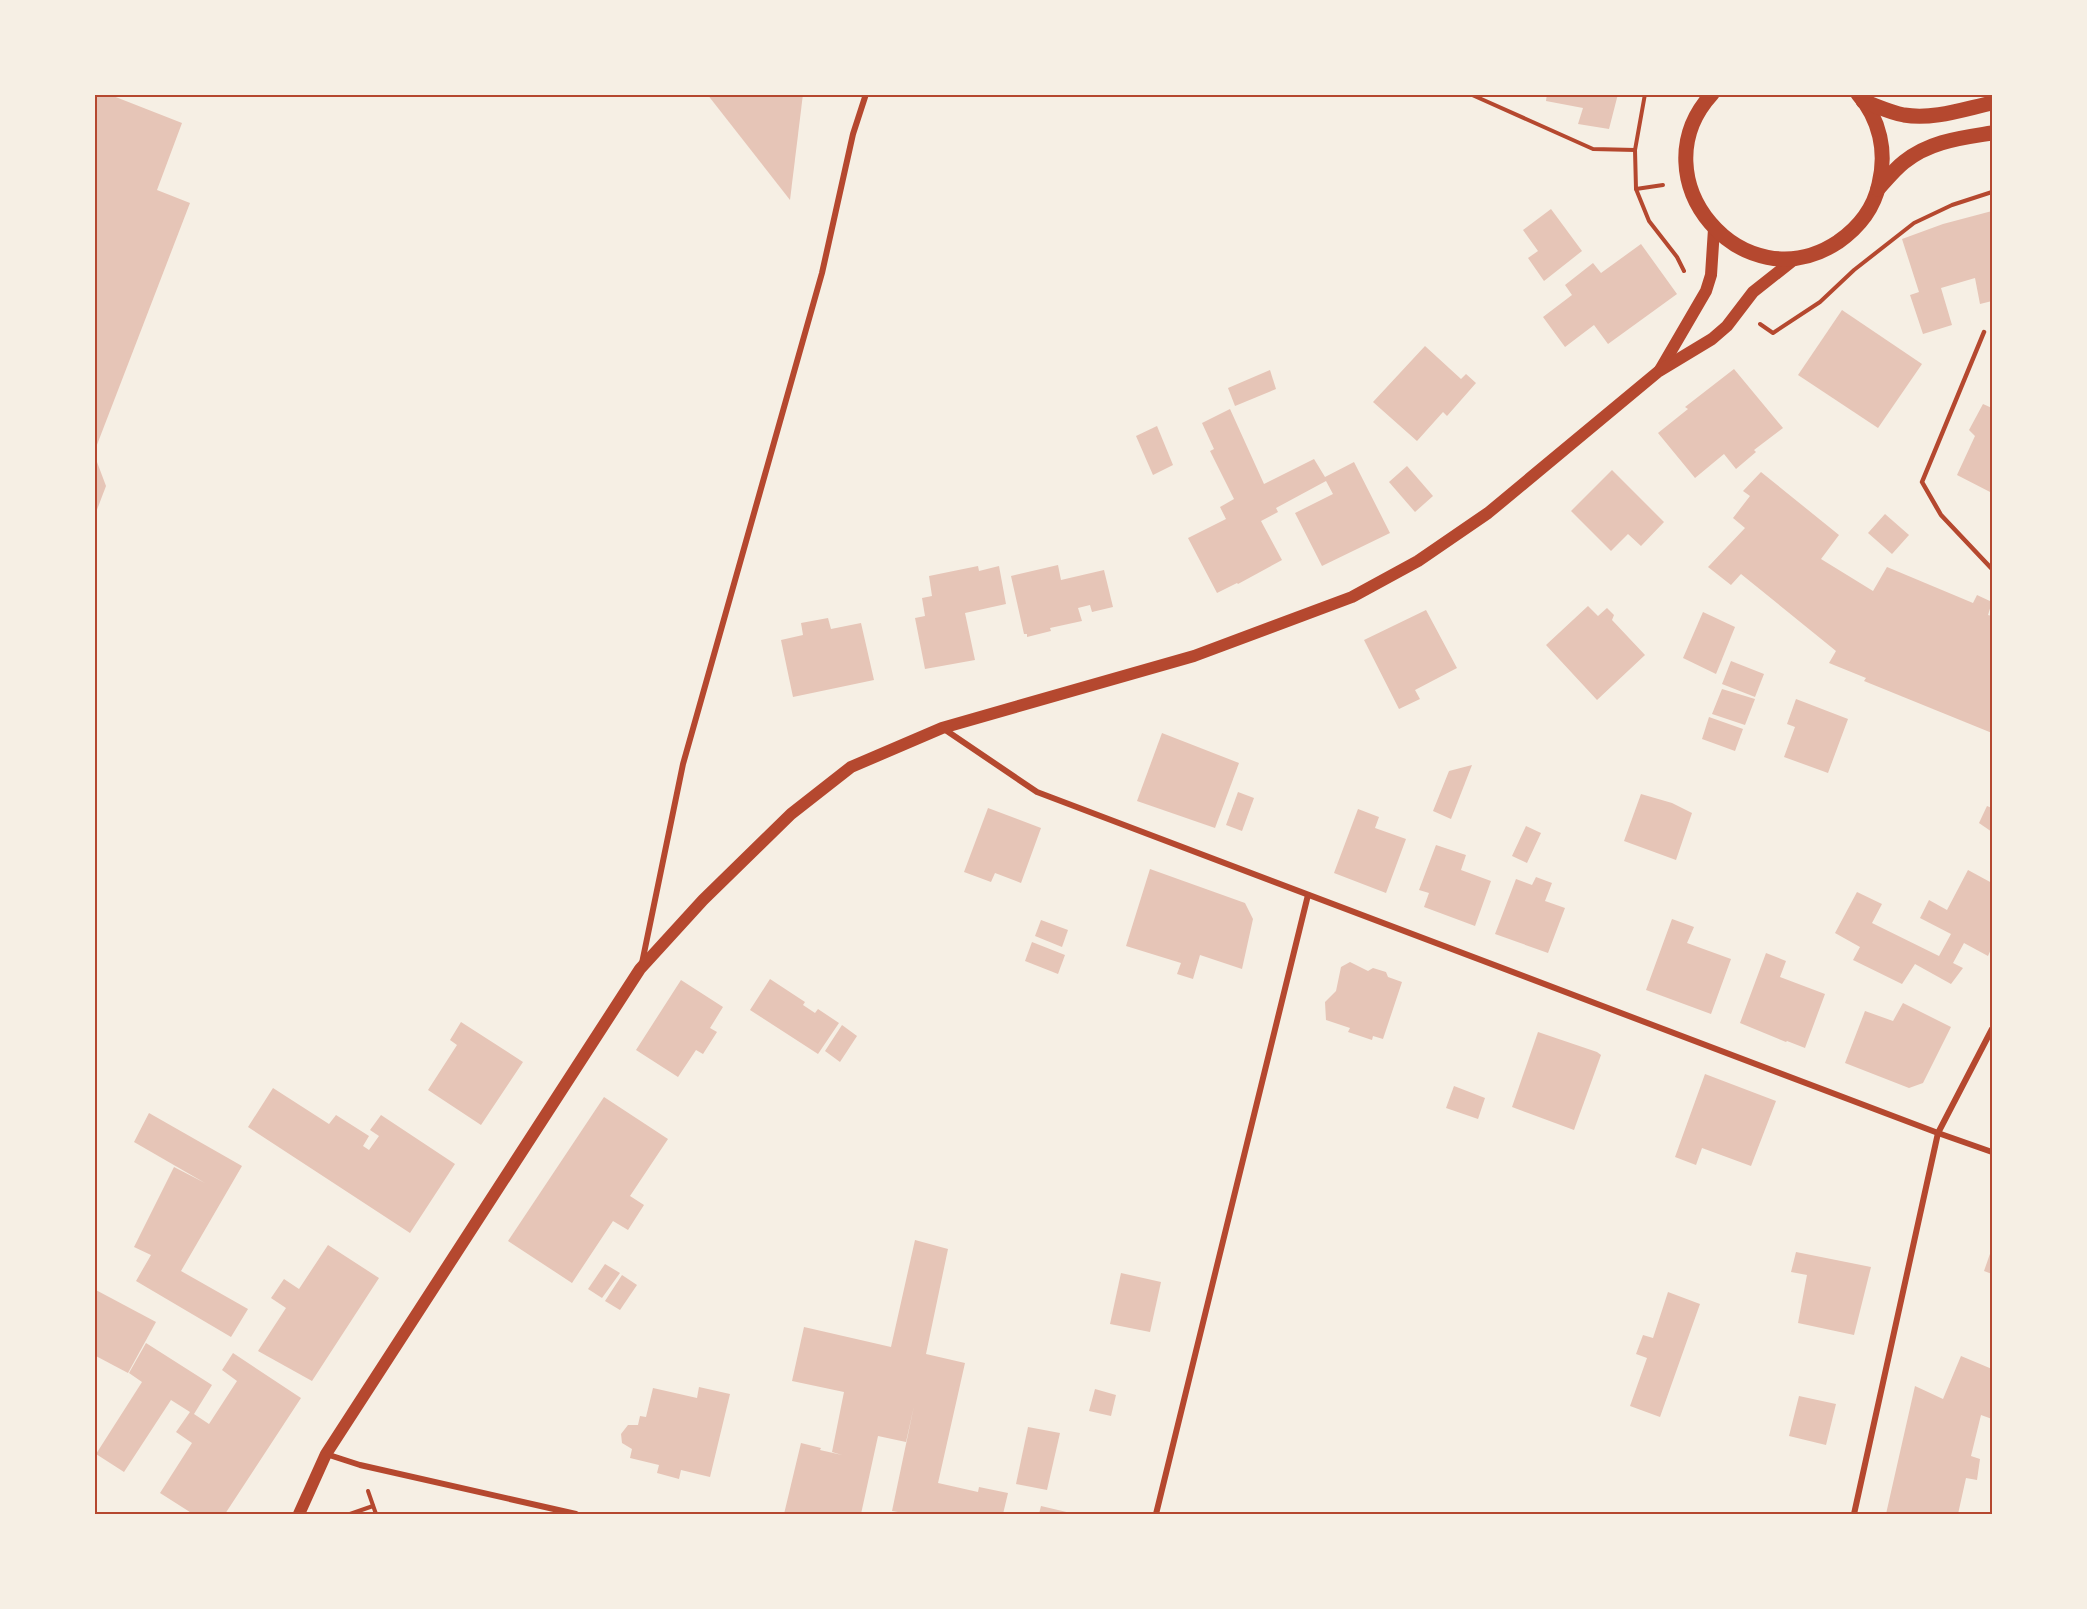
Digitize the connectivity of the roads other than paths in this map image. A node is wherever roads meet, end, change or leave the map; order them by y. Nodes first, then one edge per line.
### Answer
1 (866, 94) edge
2 (1707, 98) edge
3 (1861, 98) edge
4 (1992, 103) edge
5 (1992, 133) edge
6 (1878, 189) junction
7 (1714, 229) junction
8 (1796, 258) junction
9 (1984, 332) dead end
10 (1659, 371) junction
11 (1992, 568) edge
12 (942, 728) junction
13 (1308, 895) junction
14 (640, 969) junction
15 (1992, 1029) edge
16 (1938, 1133) junction
17 (1992, 1152) edge
18 (326, 1454) junction
19 (299, 1515) edge
20 (576, 1515) edge
21 (1156, 1515) edge
22 (1854, 1515) edge

1 - 14 street
2 - 7 main road
3 - 4 main road
3 - 6 main road
5 - 6 main road
6 - 8 main road
7 - 8 main road
7 - 10 main road
8 - 10 main road
9 - 11 lane
10 - 12 main road
12 - 13 street
12 - 14 main road
13 - 16 street
13 - 21 street
14 - 18 main road
15 - 16 street
16 - 17 street
16 - 22 street
18 - 19 main road
18 - 20 street

